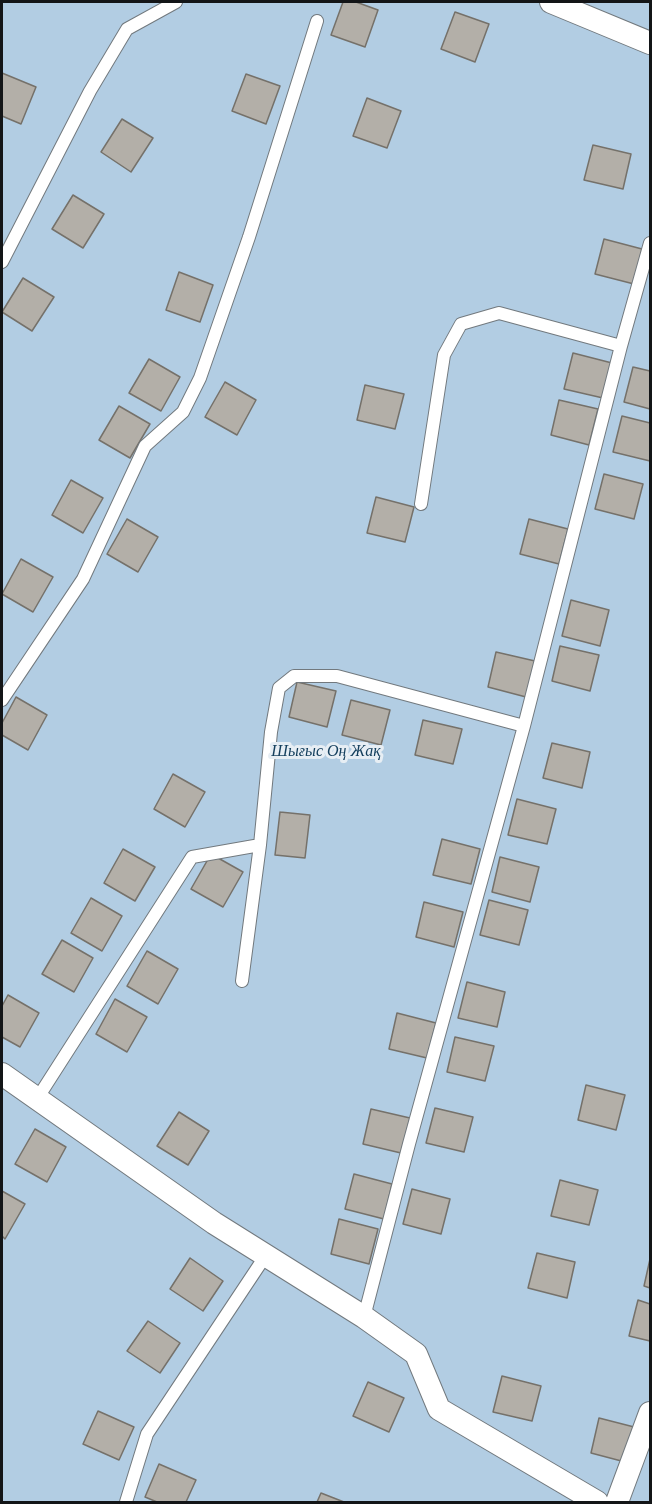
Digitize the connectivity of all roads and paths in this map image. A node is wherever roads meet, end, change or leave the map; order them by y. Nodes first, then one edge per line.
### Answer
1 (176, 2) edge
2 (551, 2) edge
3 (317, 21) dead end
4 (651, 43) edge
5 (651, 243) edge
6 (2, 262) edge
7 (621, 346) junction
8 (422, 504) dead end
9 (2, 700) edge
10 (524, 726) junction
11 (260, 845) junction
12 (242, 981) dead end
13 (2, 1074) edge
14 (37, 1099) junction
15 (266, 1255) junction
16 (364, 1317) junction
17 (651, 1413) edge
18 (126, 1503) edge
19 (597, 1503) edge
20 (616, 1503) edge

1 - 6 lane
2 - 4 street
3 - 9 lane
5 - 7 lane
7 - 8 lane
7 - 10 lane
10 - 11 lane
10 - 16 lane
11 - 12 lane
11 - 14 lane
13 - 14 street
14 - 15 street
15 - 16 street
15 - 18 lane
16 - 19 street
17 - 20 street

